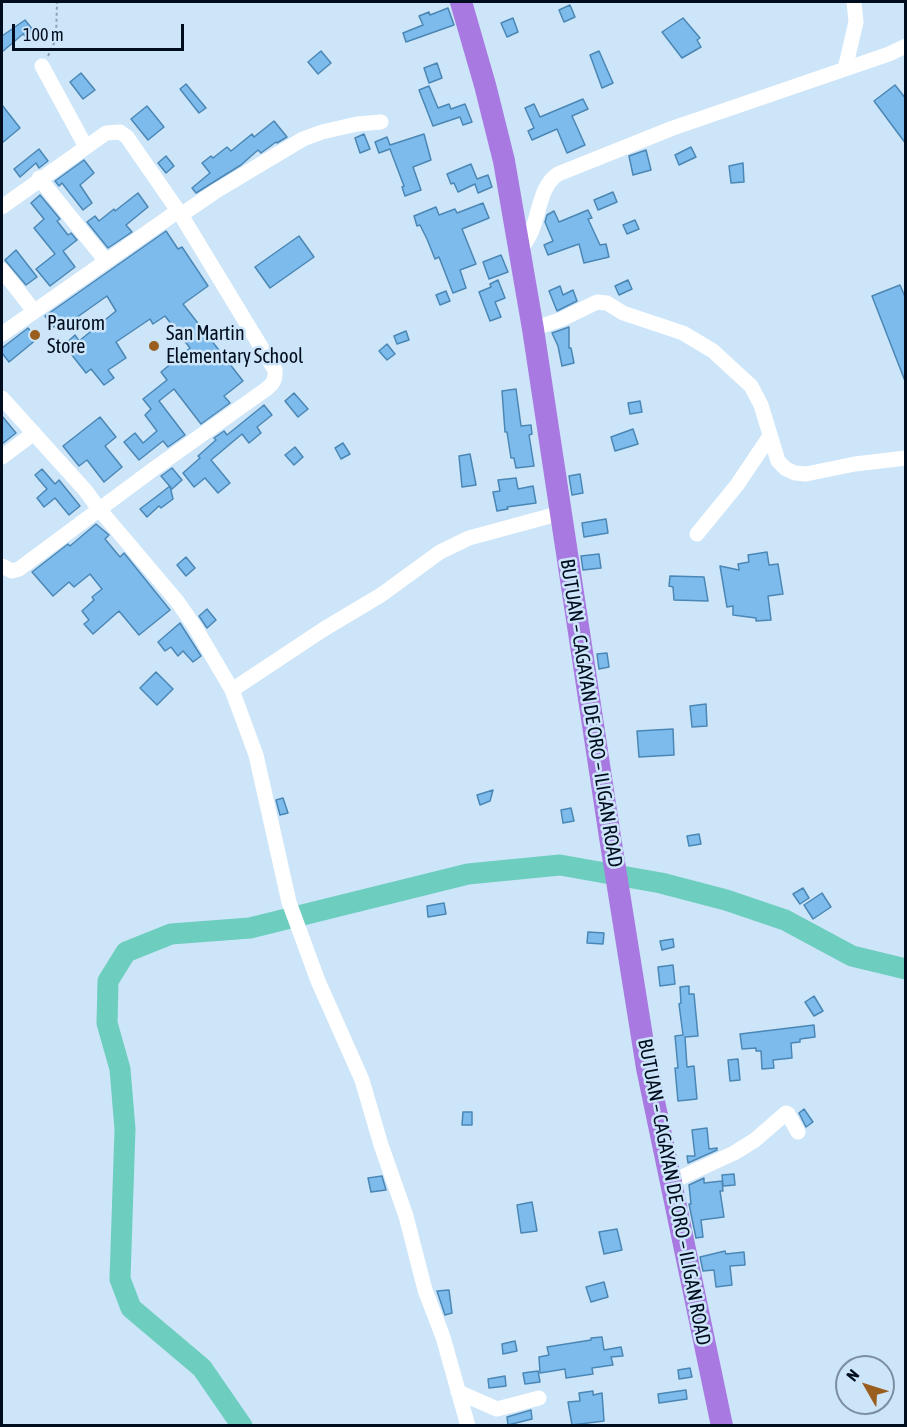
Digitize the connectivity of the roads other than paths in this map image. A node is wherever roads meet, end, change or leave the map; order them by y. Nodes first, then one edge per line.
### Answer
1 (461, 2) edge
2 (854, 2) edge
3 (906, 46) edge
4 (42, 66) road end
5 (845, 69) junction
6 (381, 122) dead end
7 (86, 147) junction
8 (39, 178) junction
9 (2, 207) edge
10 (180, 213) junction
11 (519, 251) junction
12 (106, 261) junction
13 (2, 270) edge
14 (34, 311) junction
15 (533, 329) junction
16 (2, 334) edge
17 (2, 398) edge
18 (34, 433) junction
19 (770, 436) junction
20 (2, 457) edge
21 (906, 458) edge
22 (99, 509) junction
23 (561, 513) junction
24 (697, 534) dead end
25 (2, 566) edge
26 (232, 690) junction
27 (798, 1132) dead end
28 (671, 1182) junction
29 (458, 1392) junction
30 (539, 1398) dead end
31 (468, 1425) edge
32 (722, 1425) edge

1 - 11 highway, BUTUAN – CAGAYAN DE ORO – ILIGAN ROAD
2 - 5 street
3 - 5 street
4 - 7 street
5 - 11 street
6 - 10 street
7 - 8 street
7 - 10 street
8 - 9 street
8 - 12 street
10 - 12 street
10 - 22 street
11 - 15 highway, BUTUAN – CAGAYAN DE ORO – ILIGAN ROAD
12 - 14 street
13 - 14 street
14 - 16 street
15 - 19 street
15 - 23 highway, BUTUAN – CAGAYAN DE ORO – ILIGAN ROAD
17 - 18 street
18 - 20 street
18 - 22 street
19 - 21 street
19 - 24 street
22 - 25 street
22 - 26 street
23 - 26 street
23 - 28 highway, BUTUAN – CAGAYAN DE ORO – ILIGAN ROAD
26 - 29 street
27 - 28 street
28 - 32 highway, BUTUAN – CAGAYAN DE ORO – ILIGAN ROAD
29 - 30 street
29 - 31 street

